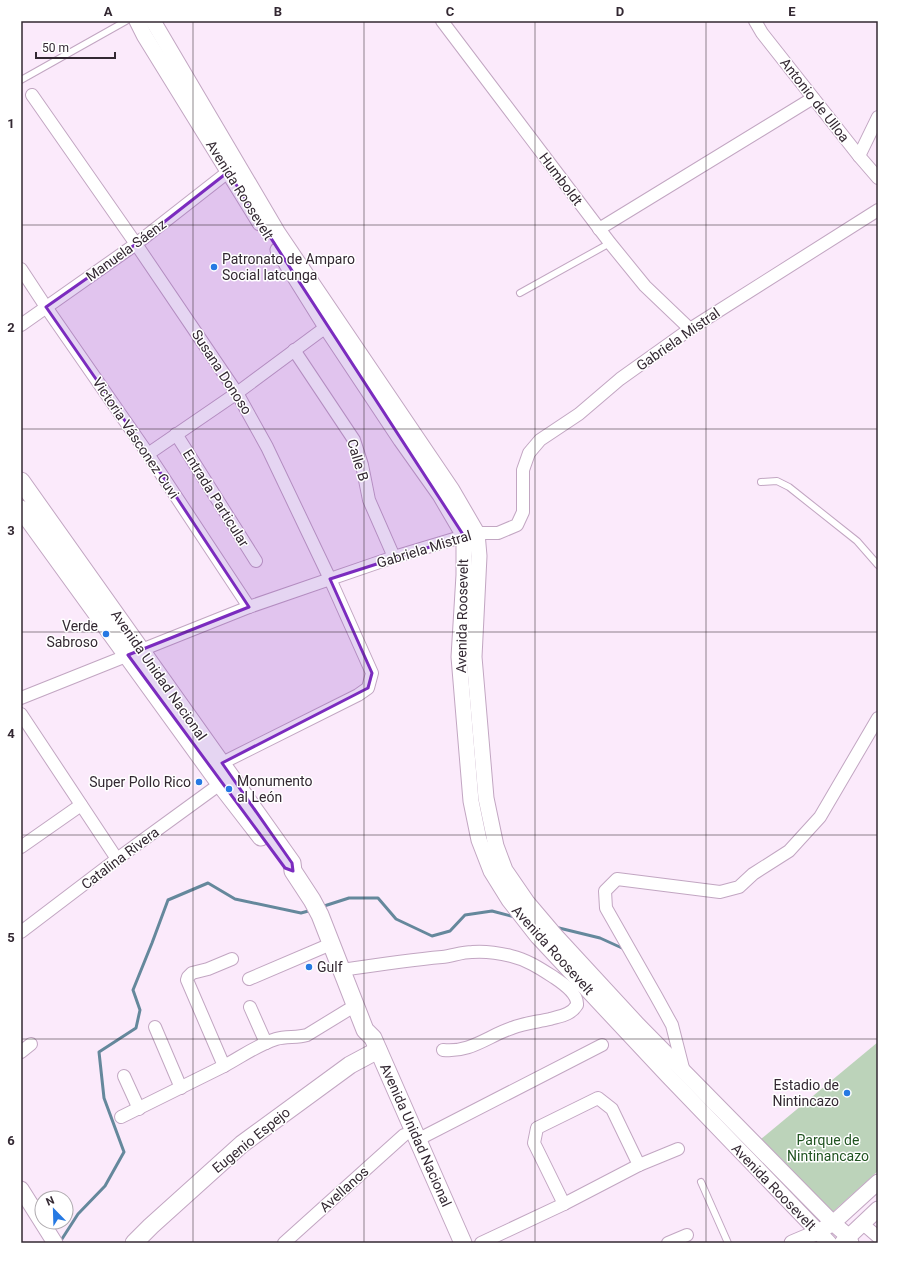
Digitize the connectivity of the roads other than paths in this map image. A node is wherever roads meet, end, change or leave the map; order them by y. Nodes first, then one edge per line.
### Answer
1 (126, 21) edge
2 (137, 21) edge
3 (153, 21) edge
4 (442, 21) edge
5 (755, 21) edge
6 (21, 80) edge
7 (32, 95) dead end
8 (813, 98) junction
9 (878, 117) edge
10 (858, 156) junction
11 (228, 172) junction
12 (878, 178) edge
13 (878, 210) edge
14 (599, 229) junction
15 (610, 243) junction
16 (136, 244) junction
17 (21, 269) edge
18 (520, 292) dead end
19 (46, 307) junction
20 (21, 325) edge
21 (326, 326) junction
22 (690, 328) junction
23 (294, 350) junction
24 (237, 393) junction
25 (176, 434) junction
26 (148, 454) junction
27 (21, 480) edge
28 (761, 482) dead end
29 (21, 509) edge
30 (471, 535) junction
31 (394, 557) junction
32 (256, 561) dead end
33 (878, 565) edge
34 (330, 579) junction
35 (249, 607) junction
36 (134, 652) junction
37 (21, 698) edge
38 (21, 714) edge
39 (878, 718) edge
40 (222, 763) junction
41 (220, 784) junction
42 (81, 805) junction
43 (21, 848) edge
44 (117, 859) junction
45 (293, 871) junction
46 (21, 932) edge
47 (329, 938) junction
48 (232, 959) dead end
49 (342, 970) junction
50 (249, 979) dead end
51 (356, 1005) junction
52 (250, 1007) dead end
53 (155, 1027) dead end
54 (266, 1043) junction
55 (31, 1044) dead end
56 (602, 1045) dead end
57 (443, 1050) dead end
58 (21, 1052) edge
59 (373, 1052) junction
60 (664, 1062) junction
61 (224, 1066) junction
62 (684, 1072) junction
63 (124, 1076) dead end
64 (182, 1088) junction
65 (139, 1109) junction
66 (121, 1117) dead end
67 (411, 1138) junction
68 (678, 1149) dead end
69 (639, 1165) junction
70 (701, 1182) dead end
71 (878, 1182) edge
72 (21, 1189) edge
73 (564, 1204) junction
74 (878, 1209) edge
75 (833, 1223) junction
76 (863, 1224) junction
77 (818, 1232) junction
78 (687, 1235) dead end
79 (878, 1237) edge
80 (847, 1241) edge
81 (55, 1243) edge
82 (134, 1243) edge
83 (284, 1243) edge
84 (450, 1243) edge
85 (463, 1243) edge
86 (481, 1243) edge
87 (668, 1243) edge
88 (728, 1243) edge
89 (792, 1243) edge
90 (829, 1243) edge

1 - 6 lane
2 - 11 street, Avenida Roosevelt
3 - 30 street, Avenida Roosevelt
4 - 14 street, Humboldt
5 - 8 street, Antonio de Ulloa
7 - 16 street, Susana Donoso
8 - 10 street, Antonio de Ulloa
8 - 14 street
9 - 10 street
10 - 12 street, Antonio de Ulloa
11 - 16 street, Manuela Sáenz
11 - 21 street, Avenida Roosevelt
13 - 22 street, Gabriela Mistral
14 - 15 street, Humboldt
15 - 18 lane
15 - 22 street, Humboldt
16 - 19 street, Manuela Sáenz
16 - 24 street, Susana Donoso
17 - 19 street, Victoria Vásconez Cuvi
19 - 20 street, Manuela Sáenz
19 - 26 street, Victoria Vásconez Cuvi
21 - 23 street
21 - 30 street, Avenida Roosevelt
22 - 30 street, Gabriela Mistral
23 - 24 street
23 - 31 street, Calle B
24 - 25 street
24 - 34 street, Susana Donoso
25 - 26 street
25 - 32 street, Entrada Particular
26 - 35 street, Victoria Vásconez Cuvi
27 - 36 main road, Avenida Unidad Nacional
28 - 33 lane
29 - 36 main road, Avenida Unidad Nacional
30 - 31 street, Gabriela Mistral
30 - 60 street, Avenida Roosevelt
30 - 60 street, Avenida Roosevelt
31 - 34 street, Gabriela Mistral
34 - 35 street, Gabriela Mistral
34 - 40 street, Susana Donoso
35 - 36 street, Gabriela Mistral
36 - 37 street, Gabriela Mistral
36 - 40 main road, Avenida Unidad Nacional
36 - 41 main road, Avenida Unidad Nacional
38 - 42 street
39 - 62 street
40 - 45 main road, Avenida Unidad Nacional
41 - 44 street, Catalina Rivera
41 - 45 main road, Avenida Unidad Nacional
42 - 43 street
42 - 44 street
44 - 46 street, Catalina Rivera
45 - 47 main road, Avenida Unidad Nacional
47 - 49 main road, Avenida Unidad Nacional
47 - 50 street
48 - 61 street
49 - 51 main road, Avenida Unidad Nacional
49 - 57 street
51 - 54 street
51 - 59 main road, Avenida Unidad Nacional
52 - 54 street
53 - 64 street
54 - 61 street
55 - 58 street
56 - 67 street, Avellanos
59 - 67 main road, Avenida Unidad Nacional
59 - 82 main road, Eugenio Espejo
60 - 62 street, Avenida Roosevelt
60 - 77 street, Avenida Roosevelt
61 - 64 street
62 - 75 street, Avenida Roosevelt
63 - 65 street
64 - 65 street
65 - 66 street
67 - 83 street, Avellanos
67 - 84 main road, Avenida Unidad Nacional
67 - 85 main road, Avenida Unidad Nacional
68 - 69 street
69 - 73 street
69 - 73 street
70 - 88 lane
71 - 75 street
72 - 81 street
73 - 86 street
74 - 76 street
75 - 77 street
75 - 80 street, Avenida Roosevelt
76 - 79 street
76 - 80 street
77 - 89 street
77 - 90 street, Avenida Roosevelt
78 - 87 street

